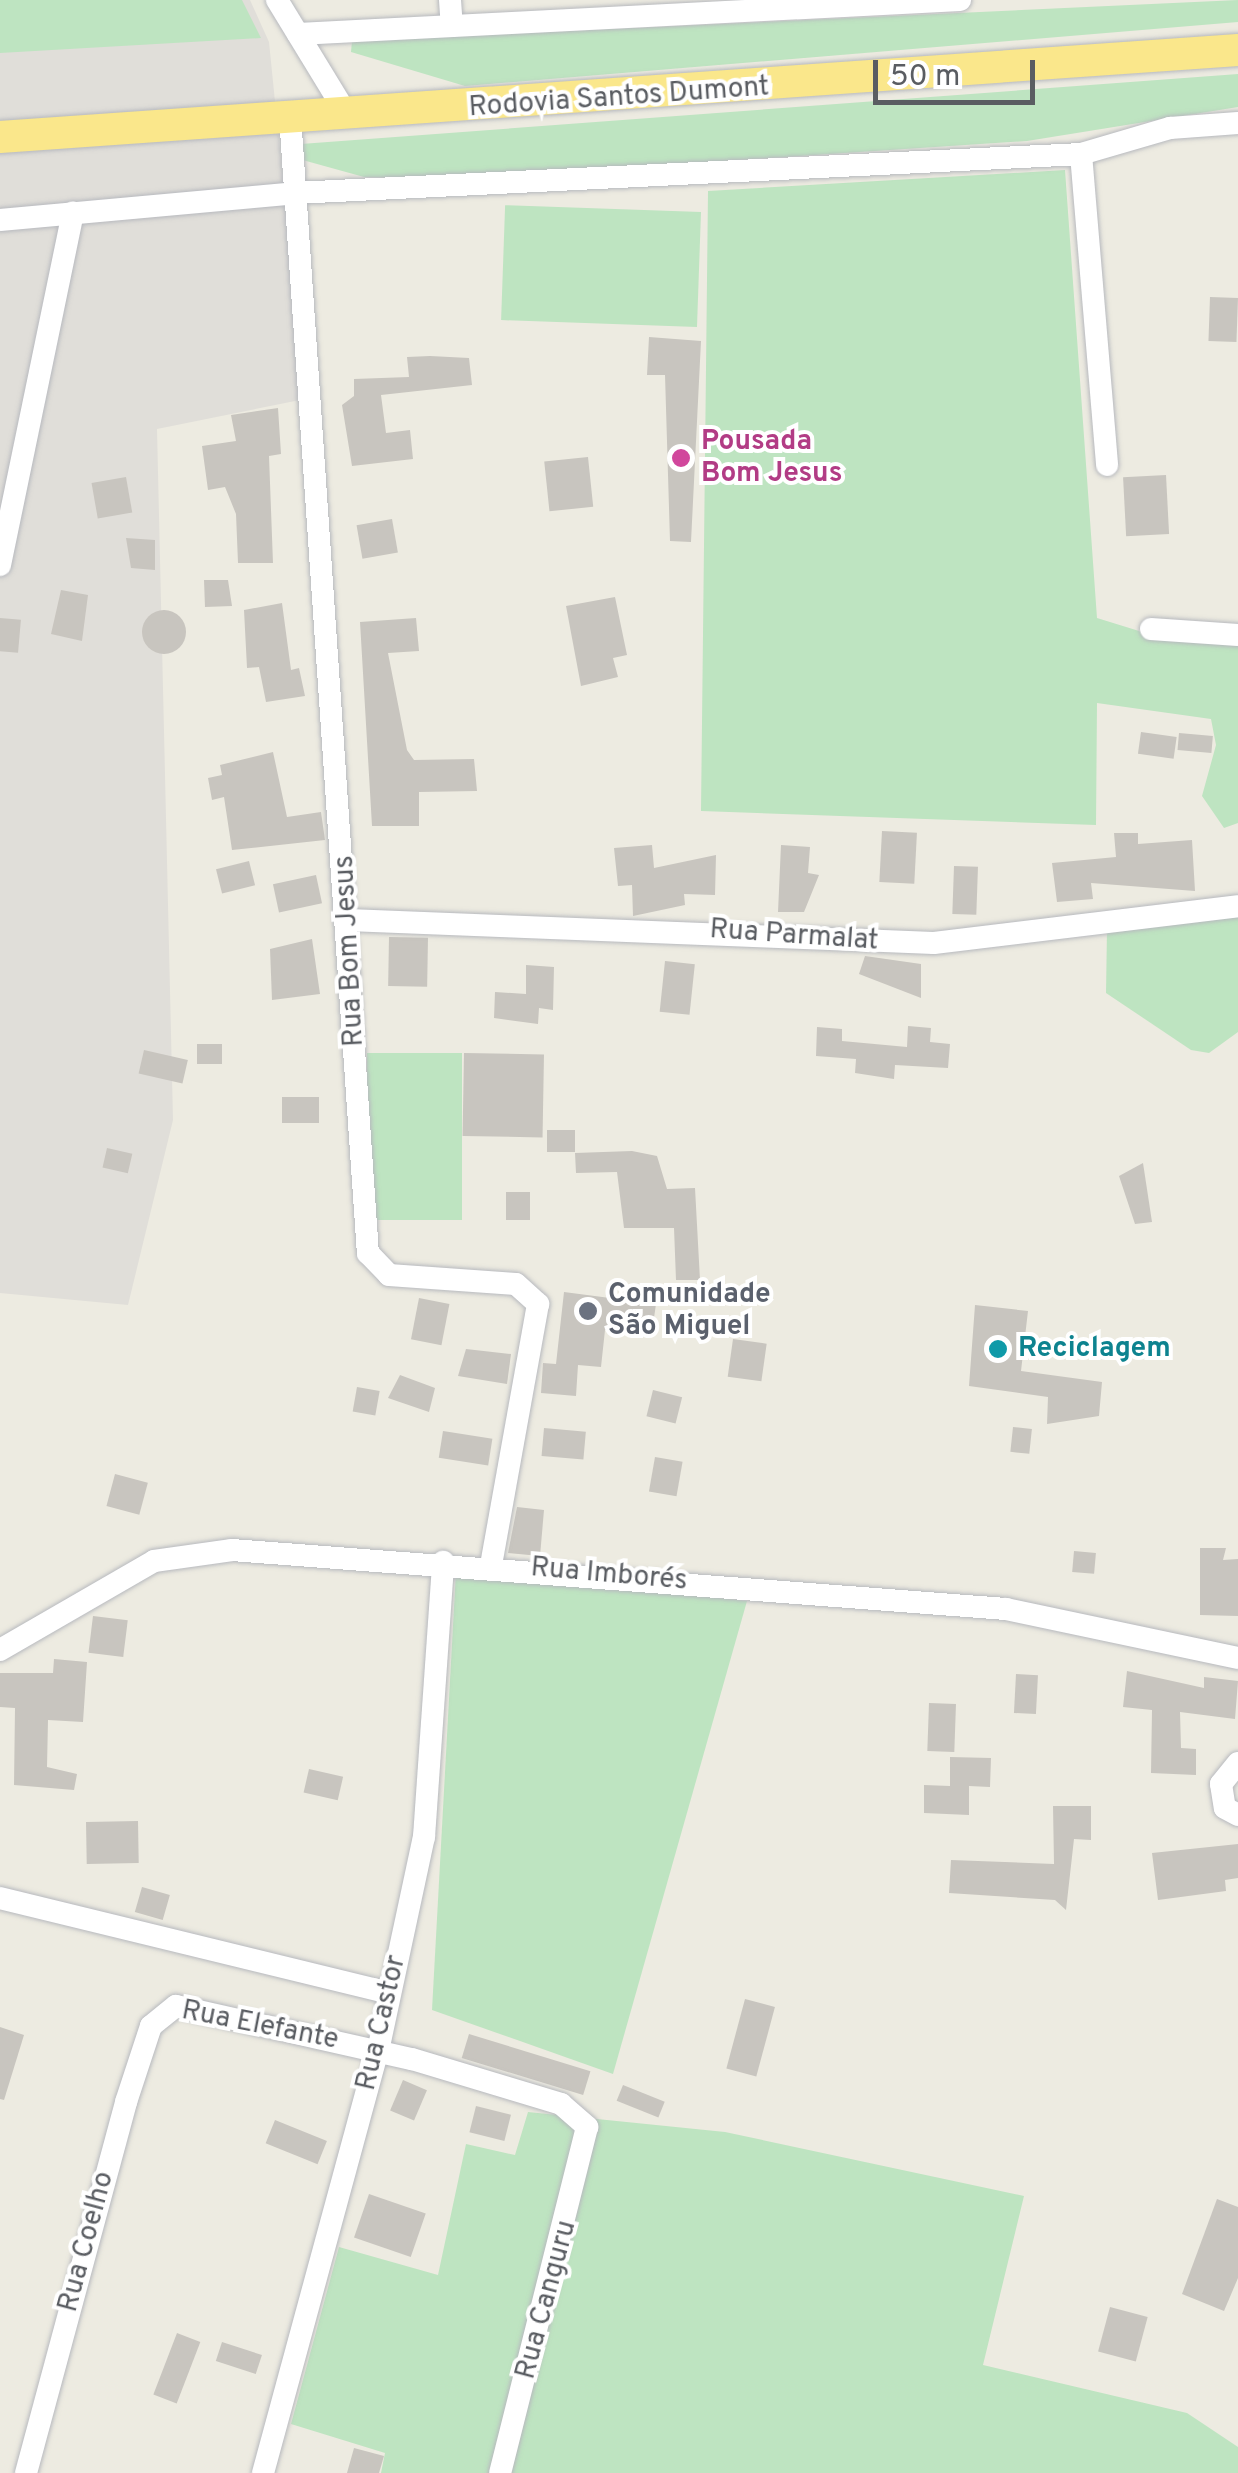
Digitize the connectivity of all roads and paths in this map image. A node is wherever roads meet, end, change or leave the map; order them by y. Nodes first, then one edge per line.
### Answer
1 (277, 0) edge
2 (450, 0) edge
3 (960, 0) edge
4 (452, 26) junction
5 (298, 34) junction
6 (1238, 50) edge
7 (346, 113) junction
8 (290, 116) junction
9 (1238, 123) edge
10 (0, 137) edge
11 (1081, 154) junction
12 (294, 193) junction
13 (73, 212) junction
14 (0, 220) edge
15 (1108, 464) dead end
16 (0, 566) edge
17 (1151, 629) dead end
18 (1238, 635) edge
19 (1238, 906) edge
20 (348, 920) junction
21 (443, 1562) junction
22 (491, 1564) junction
23 (0, 1650) edge
24 (1238, 1658) edge
25 (1238, 1764) edge
26 (1238, 1815) edge
27 (0, 1898) edge
28 (390, 1993) junction
29 (159, 2015) joint
30 (378, 2051) junction
31 (587, 2126) joint
32 (26, 2473) edge
33 (263, 2473) edge
34 (500, 2473) edge

1 - 5 street
2 - 4 street
3 - 4 street
4 - 5 street
5 - 7 street
6 - 7 highway, Rodovia Santos Dumont
7 - 8 highway, Rodovia Santos Dumont
8 - 10 highway, Rodovia Santos Dumont
8 - 12 street, Rua Bom Jesus
9 - 11 street
11 - 12 street
11 - 15 street
12 - 13 street
12 - 20 street, Rua Bom Jesus
13 - 14 street
13 - 16 street
17 - 18 street
19 - 20 street, Rua Parmalat
20 - 22 street, Rua Bom Jesus
21 - 22 street, Rua Imborés
21 - 23 street, Rua Imborés
21 - 28 street, Rua Castor
22 - 24 street, Rua Imborés
25 - 26 street
27 - 28 street
28 - 30 street, Rua Castor
29 - 30 street, Rua Elefante
29 - 32 street, Rua Coelho
30 - 31 street, Rua Elefante
30 - 33 street, Rua Castor
31 - 34 street, Rua Canguru

